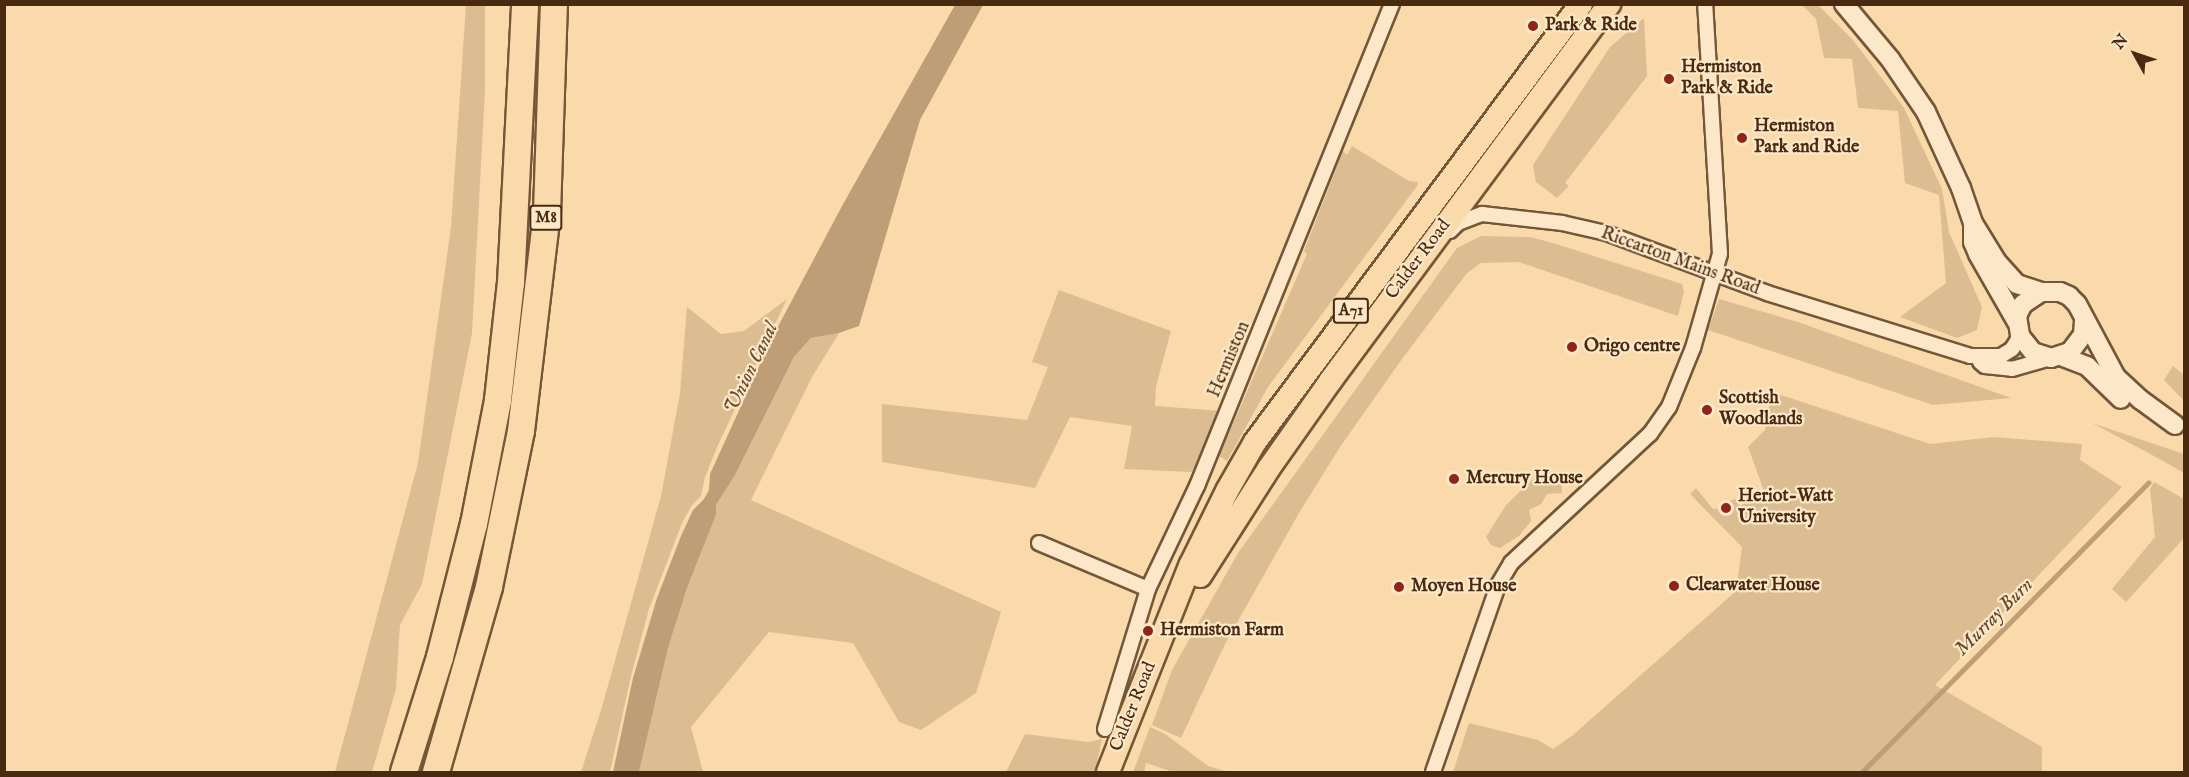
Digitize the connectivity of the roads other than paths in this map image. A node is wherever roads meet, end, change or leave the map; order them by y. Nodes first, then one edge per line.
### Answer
1 (511, 4) edge
2 (525, 4) edge
3 (555, 4) edge
4 (1392, 4) edge
5 (1581, 4) edge
6 (1609, 4) edge
7 (1844, 4) edge
8 (1704, 6) edge
9 (519, 168) junction
10 (1973, 223) junction
11 (1407, 276) junction
12 (1715, 276) junction
13 (2041, 292) junction
14 (2084, 321) junction
15 (2018, 329) junction
16 (1970, 356) junction
17 (2056, 357) junction
18 (2180, 427) edge
19 (1039, 543) dead end
20 (1148, 589) junction
21 (1161, 642) junction
22 (1104, 729) dead end
23 (404, 772) edge
24 (436, 772) edge
25 (1108, 772) edge
26 (1433, 772) edge

1 - 9 highway, M8
2 - 9 highway, M8
3 - 24 highway, M8
4 - 20 street, Hermiston
5 - 21 main road, Calder Road / A71
6 - 11 main road, Calder Road / A71
7 - 10 street
8 - 12 street
9 - 23 highway, M8
10 - 13 street
10 - 15 street
11 - 12 street, Riccarton Mains Road
11 - 21 main road, Calder Road / A71
12 - 16 street, Riccarton Mains Road
12 - 26 street
13 - 14 street
13 - 15 street, Riccarton Mains Road
14 - 17 street
14 - 18 street
15 - 16 street, Riccarton Mains Road
15 - 17 street
16 - 17 street, Riccarton Mains Road
17 - 18 street
19 - 20 street
20 - 22 street, Hermiston
21 - 25 main road, Calder Road / A71

